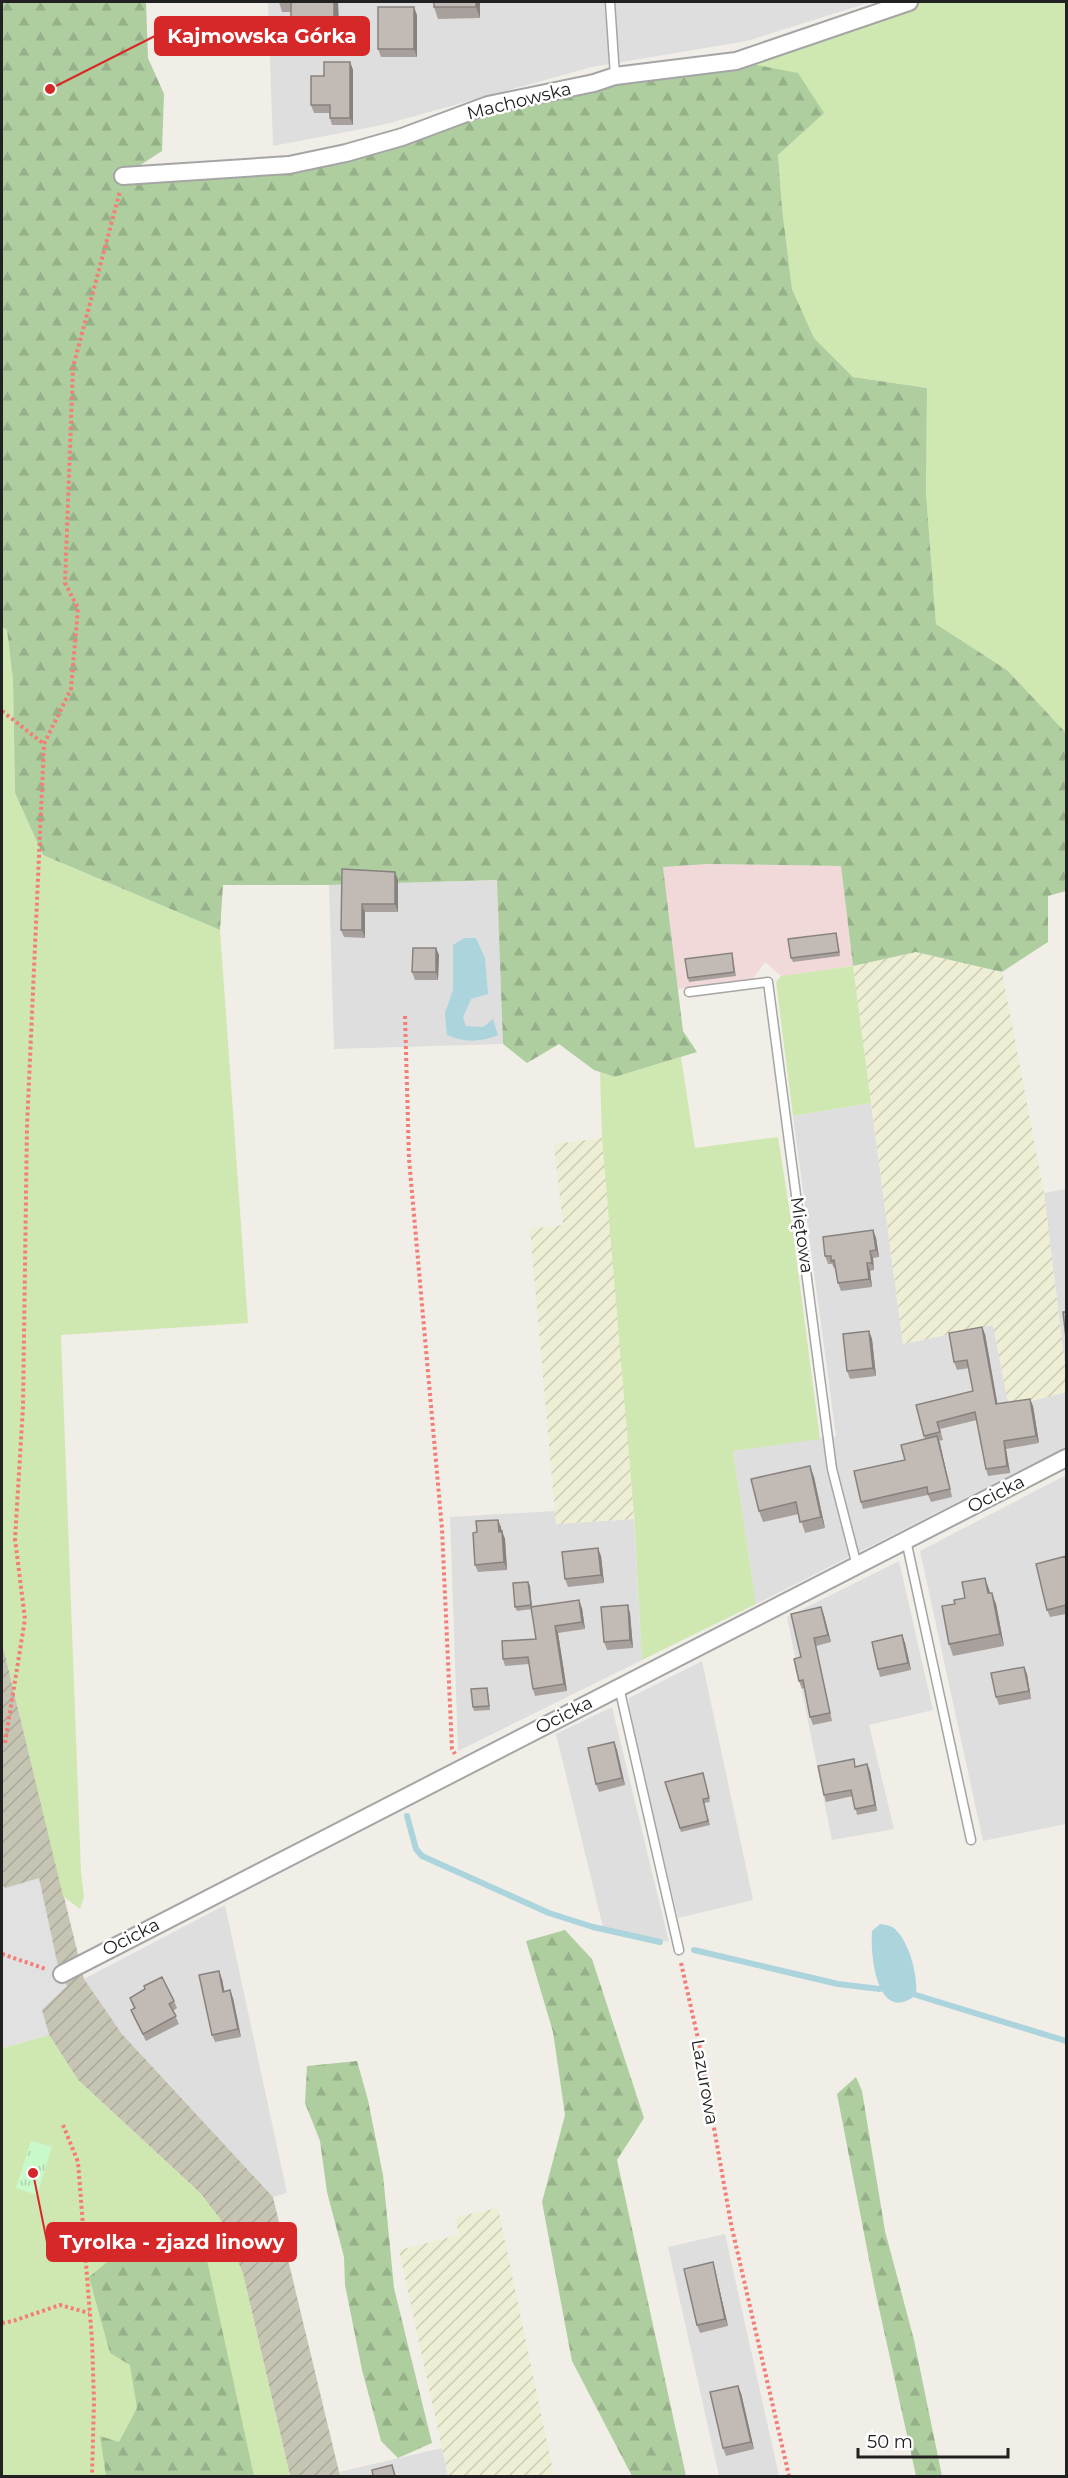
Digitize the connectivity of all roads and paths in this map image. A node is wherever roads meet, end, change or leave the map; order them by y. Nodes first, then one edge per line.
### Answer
1 (610, 2) edge
2 (909, 2) edge
3 (615, 76) junction
4 (123, 176) joint
5 (2, 711) edge
6 (44, 744) junction
7 (689, 992) dead end
8 (405, 1016) dead end
9 (1066, 1458) edge
10 (906, 1540) junction
11 (857, 1566) junction
12 (619, 1688) junction
13 (5, 1743) dead end
14 (462, 1767) junction
15 (971, 1840) dead end
16 (679, 1950) joint
17 (2, 1954) edge
18 (62, 1974) joint
19 (63, 2125) dead end
20 (88, 2313) junction
21 (2, 2323) edge
22 (92, 2476) edge
23 (789, 2476) edge

1 - 3 lane
2 - 3 street, Machowska
3 - 4 street, Machowska
4 - 6 path
5 - 6 path
6 - 13 path
7 - 11 lane, Miętowa
8 - 14 path
9 - 10 street, Ocicka
10 - 11 street, Ocicka
10 - 15 lane
11 - 12 street, Ocicka
12 - 14 street, Ocicka
12 - 16 lane
14 - 18 street, Ocicka
16 - 23 path, Lazurowa
17 - 18 path
19 - 20 path
20 - 21 path
20 - 22 path

